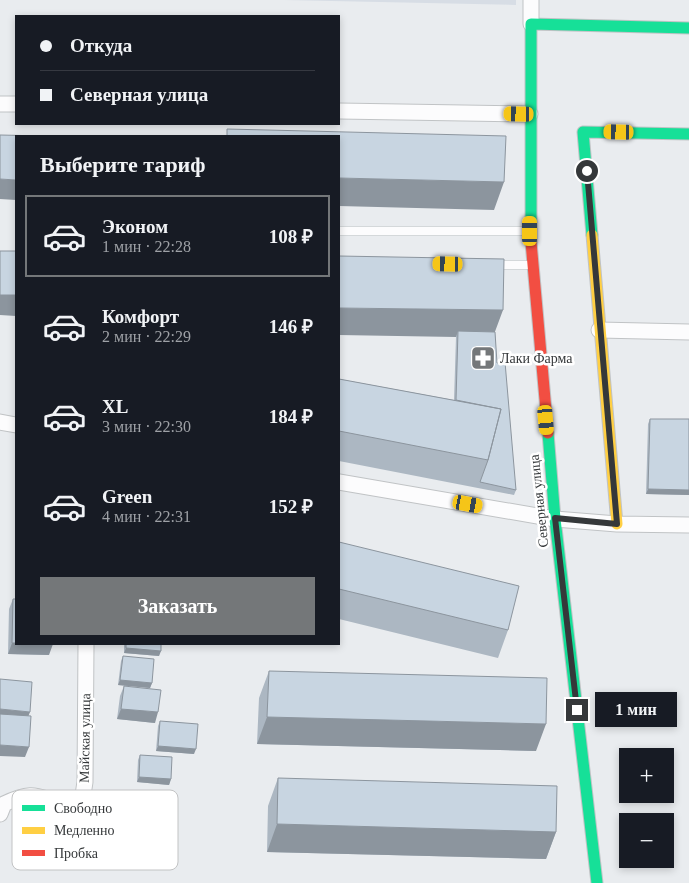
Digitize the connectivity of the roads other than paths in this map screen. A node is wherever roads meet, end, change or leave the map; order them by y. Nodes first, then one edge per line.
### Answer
1 (531, 0) edge
2 (531, 24) junction
3 (689, 28) edge
4 (0, 104) edge
5 (15, 104) edge
6 (340, 111) edge
7 (530, 114) junction
8 (689, 134) edge
9 (340, 231) edge
10 (530, 231) junction
11 (484, 264) edge
12 (533, 265) junction
13 (600, 330) junction
14 (689, 332) edge
15 (0, 422) edge
16 (15, 425) edge
17 (340, 482) edge
18 (555, 518) junction
19 (617, 524) junction
20 (689, 525) edge
21 (86, 645) edge
22 (84, 790) edge
23 (12, 800) edge
24 (0, 814) edge
25 (597, 883) edge

1 - 2 street
2 - 3 street
2 - 7 street, Северная улица
4 - 5 street
6 - 7 street
7 - 10 street, Северная улица
8 - 13 street
9 - 10 lane
10 - 12 street, Северная улица
11 - 12 lane
12 - 18 street, Северная улица
13 - 14 street
13 - 19 street
15 - 16 street
17 - 18 street
18 - 19 street
18 - 25 street, Северная улица
19 - 20 street
21 - 22 street, Майская улица
23 - 24 street, Майская улица

